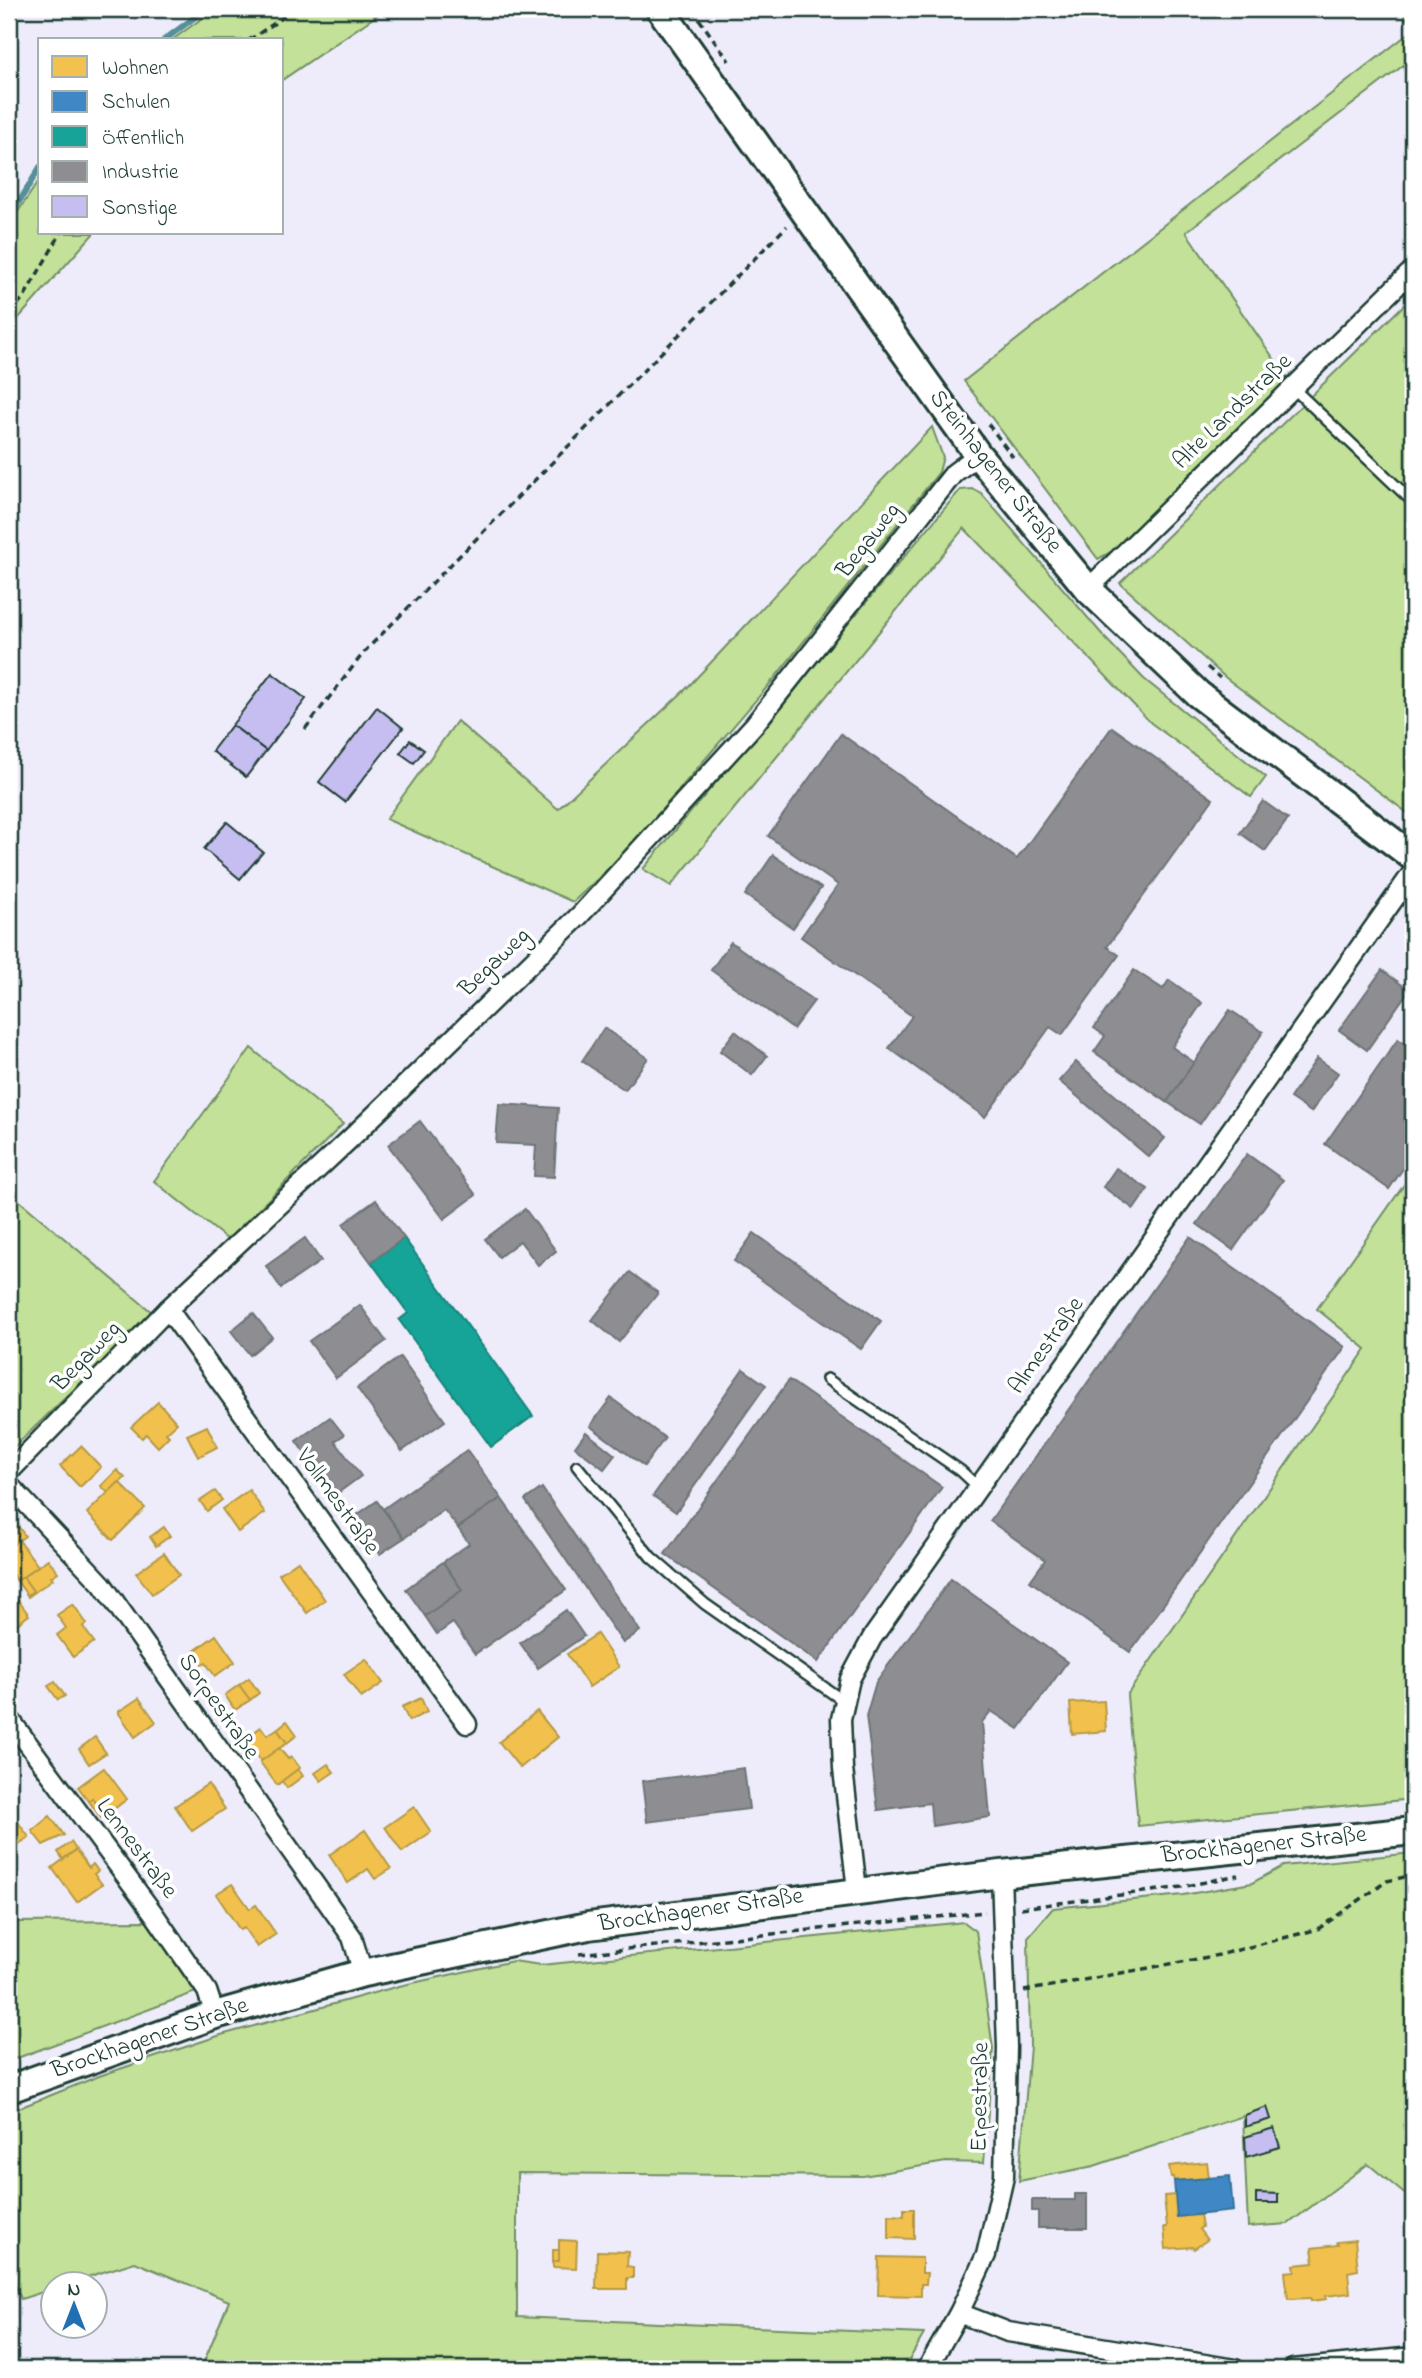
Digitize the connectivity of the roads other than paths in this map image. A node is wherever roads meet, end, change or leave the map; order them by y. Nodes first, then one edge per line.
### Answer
1 (660, 9) edge
2 (1413, 270) edge
3 (1293, 388) junction
4 (978, 455) junction
5 (1413, 502) edge
6 (1088, 589) junction
7 (1413, 857) edge
8 (1413, 872) edge
9 (168, 1309) junction
10 (827, 1379) dead end
11 (577, 1466) dead end
12 (9, 1472) edge
13 (9, 1485) edge
14 (978, 1488) junction
15 (845, 1702) junction
16 (9, 1718) edge
17 (467, 1724) dead end
18 (1413, 1831) edge
19 (1002, 1874) junction
20 (857, 1891) junction
21 (363, 1973) junction
22 (215, 2015) junction
23 (9, 2089) edge
24 (959, 2313) junction
25 (1413, 2357) edge
26 (928, 2369) edge
27 (1235, 2369) edge
28 (1293, 2369) edge

1 - 4 main road, Steinhagener Straße
2 - 3 street, Alte Landstraße
3 - 5 lane
3 - 6 street, Alte Landstraße
4 - 6 main road, Steinhagener Straße
4 - 9 street, Begaweg
6 - 7 main road, Steinhagener Straße
8 - 14 street, Almestraße
9 - 12 street, Begaweg
9 - 17 street, Vollmestraße
10 - 14 lane
11 - 15 lane
13 - 21 street, Sorpestraße
14 - 15 street, Almestraße
15 - 20 street, Almestraße
16 - 22 street, Lennestraße
18 - 19 main road, Brockhagener Straße
19 - 20 main road, Brockhagener Straße
19 - 24 street, Erpestraße
20 - 21 main road, Brockhagener Straße
21 - 22 main road, Brockhagener Straße
22 - 23 main road, Brockhagener Straße
24 - 26 street, Erpestraße
24 - 27 street
25 - 28 street

